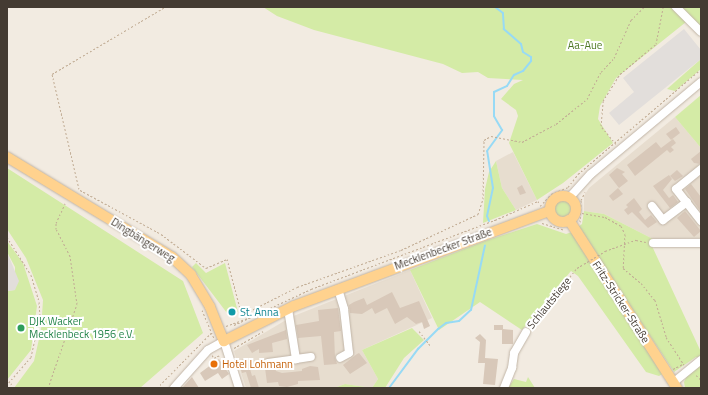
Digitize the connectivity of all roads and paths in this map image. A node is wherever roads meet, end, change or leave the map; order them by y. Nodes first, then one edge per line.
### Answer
1 (165, 7) edge
2 (644, 7) edge
3 (663, 7) edge
4 (676, 7) edge
5 (701, 32) edge
6 (701, 69) edge
7 (701, 82) edge
8 (616, 144) junction
9 (7, 158) edge
10 (701, 169) edge
11 (582, 196) dead end
12 (73, 197) junction
13 (570, 197) junction
14 (687, 202) junction
15 (652, 206) dead end
16 (549, 211) junction
17 (569, 220) junction
18 (701, 221) edge
19 (544, 222) dead end
20 (566, 230) dead end
21 (7, 237) edge
22 (624, 243) junction
23 (653, 243) joint
24 (701, 243) edge
25 (338, 289) junction
26 (200, 305) dead end
27 (288, 309) junction
28 (232, 326) dead end
29 (419, 330) dead end
30 (215, 331) junction
31 (526, 332) joint
32 (224, 342) junction
33 (430, 345) dead end
34 (311, 357) dead end
35 (340, 358) dead end
36 (296, 359) junction
37 (701, 360) edge
38 (268, 363) dead end
39 (683, 363) dead end
40 (11, 382) junction
41 (7, 385) edge
42 (676, 385) edge
43 (12, 388) edge
44 (48, 388) edge
45 (157, 388) edge
46 (174, 388) edge
47 (239, 388) edge
48 (504, 388) edge

1 - 12 path
2 - 12 path
3 - 8 path
4 - 5 street
6 - 8 path
7 - 13 street
8 - 28 path
9 - 12 main road, Dingbängerweg
10 - 14 street
11 - 22 path
12 - 30 main road, Dingbängerweg
12 - 44 path
13 - 16 main road
13 - 17 main road
14 - 15 street
14 - 18 street
16 - 17 main road
16 - 25 main road, Mecklenbecker Straße
17 - 42 main road, Fritz-Stricker-Straße
19 - 20 path
21 - 40 path
22 - 23 path, Schlautstiege
22 - 31 path, Schlautstiege, bridge
22 - 39 path
23 - 24 street
25 - 27 main road, Mecklenbecker Straße
25 - 35 street
26 - 30 path
27 - 32 main road, Mecklenbecker Straße
27 - 36 street
29 - 33 path
30 - 32 main road, Dingbängerweg
30 - 45 path
31 - 48 street, Schlautstiege
32 - 46 street, Mecklenbecker Straße
32 - 47 street, Dingbängerweg
34 - 36 street
36 - 38 street
37 - 42 street, Fritz-Stricker-Straße
40 - 41 path
40 - 43 path

